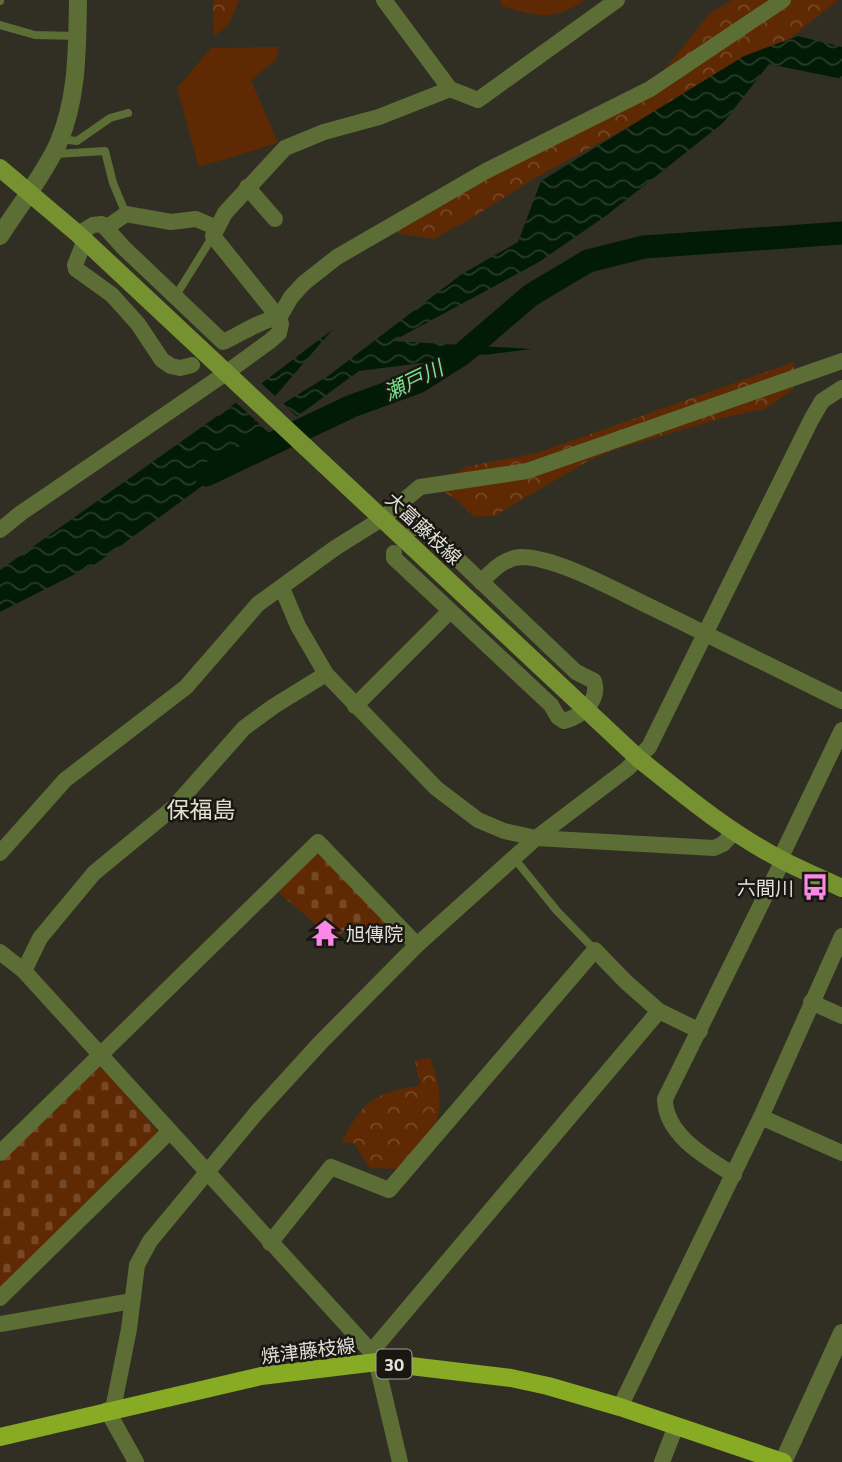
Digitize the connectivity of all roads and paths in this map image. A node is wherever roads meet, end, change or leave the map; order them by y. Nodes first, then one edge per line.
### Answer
1 (78, 0) edge
2 (384, 0) edge
3 (617, 0) edge
4 (783, 0) edge
5 (0, 25) edge
6 (77, 36) junction
7 (450, 89) junction
8 (128, 113) dead end
9 (56, 147) junction
10 (0, 168) edge
11 (247, 187) junction
12 (27, 193) junction
13 (125, 214) junction
14 (275, 219) dead end
15 (106, 228) junction
16 (215, 232) junction
17 (0, 236) edge
18 (81, 237) junction
19 (175, 297) junction
20 (279, 318) junction
21 (842, 361) edge
22 (192, 365) dead end
23 (230, 377) junction
24 (842, 388) edge
25 (379, 514) junction
26 (415, 528) dead end
27 (0, 530) edge
28 (394, 553) dead end
29 (481, 582) junction
30 (282, 588) junction
31 (450, 611) junction
32 (707, 635) junction
33 (326, 674) junction
34 (842, 701) edge
35 (355, 706) junction
36 (586, 709) junction
37 (842, 730) edge
38 (639, 759) junction
39 (735, 831) junction
40 (536, 838) junction
41 (0, 853) edge
42 (514, 858) junction
43 (781, 859) junction
44 (842, 888) edge
45 (842, 936) edge
46 (417, 945) junction
47 (595, 950) junction
48 (0, 952) edge
49 (24, 971) junction
50 (811, 1002) junction
51 (659, 1011) junction
52 (842, 1016) edge
53 (701, 1031) junction
54 (100, 1056) junction
55 (761, 1117) junction
56 (169, 1132) junction
57 (0, 1153) edge
58 (842, 1153) edge
59 (207, 1174) junction
60 (734, 1175) junction
61 (271, 1243) junction
62 (0, 1298) edge
63 (132, 1301) junction
64 (0, 1324) edge
65 (842, 1333) edge
66 (374, 1357) junction
67 (620, 1406) junction
68 (110, 1410) junction
69 (676, 1426) junction
70 (0, 1437) edge
71 (136, 1462) edge
72 (400, 1462) edge
73 (662, 1462) edge
74 (783, 1462) edge

1 - 6 street
2 - 7 street
3 - 7 street
4 - 20 street
5 - 6 lane
6 - 9 street
7 - 11 street
8 - 9 lane
9 - 12 street
9 - 13 lane
10 - 12 main road, 大富藤枝線
11 - 14 street
11 - 16 street
12 - 17 street
12 - 18 main road, 大富藤枝線
13 - 15 street
13 - 16 street
15 - 18 street
15 - 19 street
16 - 19 lane
16 - 20 street
18 - 22 street
18 - 23 main road, 大富藤枝線
19 - 20 street
20 - 23 street
21 - 25 street
23 - 25 main road, 大富藤枝線
23 - 27 street
24 - 32 street
25 - 30 street
25 - 36 main road, 大富藤枝線
26 - 29 street
28 - 31 street
29 - 32 street
29 - 36 street
30 - 33 street
30 - 41 street
31 - 35 street
31 - 36 street
32 - 34 street
32 - 38 street
33 - 35 street
33 - 49 street
35 - 40 street
36 - 38 main road, 大富藤枝線
37 - 43 street
38 - 39 main road, 大富藤枝線
38 - 40 street
39 - 40 street
39 - 43 main road, 大富藤枝線
40 - 42 street
42 - 46 street
42 - 47 lane
43 - 44 main road, 大富藤枝線
43 - 53 street
45 - 50 street
46 - 54 street
46 - 59 street
47 - 51 street
47 - 61 street
48 - 49 street
49 - 54 street
50 - 52 street
50 - 55 street
51 - 53 street
51 - 66 street
53 - 60 street
54 - 56 street
54 - 57 street
55 - 58 street
55 - 60 street
56 - 59 street
56 - 62 street
59 - 61 street
59 - 63 street
60 - 67 street
61 - 66 street
63 - 64 street
63 - 68 street
65 - 74 street
66 - 67 main road, 焼津藤枝線 / 30
66 - 68 main road, 焼津藤枝線 / 30
66 - 72 street
67 - 69 main road, 焼津藤枝線 / 30
68 - 70 main road, 焼津藤枝線 / 30
68 - 71 street
69 - 73 street
69 - 74 main road, 焼津藤枝線 / 30

